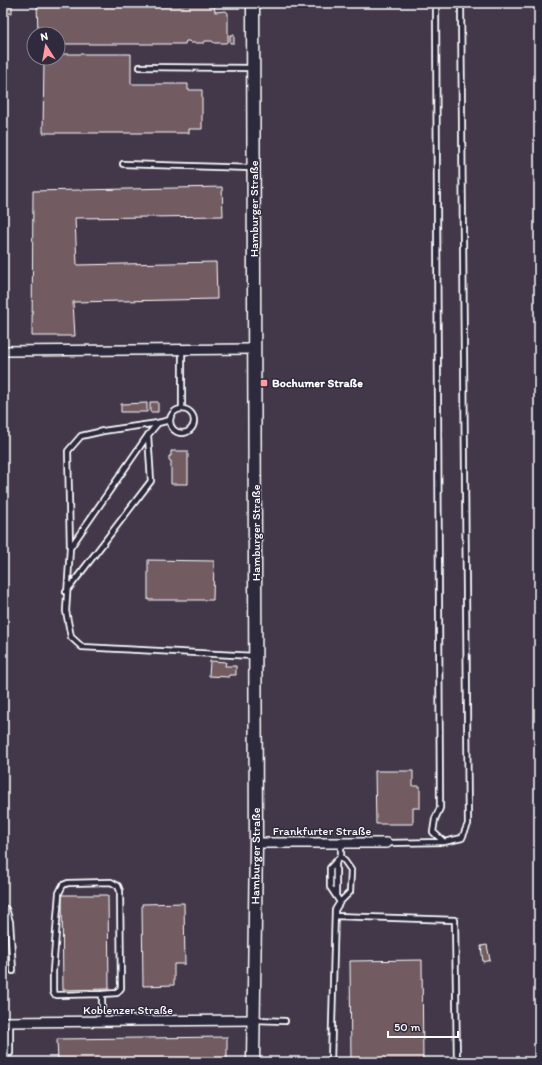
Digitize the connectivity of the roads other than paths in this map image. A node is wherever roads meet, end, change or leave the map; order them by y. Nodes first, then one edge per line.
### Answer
1 (253, 3) edge
2 (436, 3) edge
3 (461, 3) edge
4 (140, 67) dead end
5 (254, 68) junction
6 (123, 164) dead end
7 (254, 168) junction
8 (255, 349) junction
9 (182, 350) junction
10 (3, 351) edge
11 (182, 409) junction
12 (170, 420) junction
13 (158, 423) junction
14 (148, 435) junction
15 (70, 548) junction
16 (66, 592) junction
17 (256, 656) junction
18 (444, 842) junction
19 (256, 843) junction
20 (387, 843) joint
21 (341, 844) junction
22 (341, 856) junction
23 (340, 902) junction
24 (3, 908) edge
25 (335, 916) junction
26 (13, 971) dead end
27 (102, 994) junction
28 (253, 1020) junction
29 (285, 1021) dead end
30 (7, 1022) edge
31 (102, 1022) junction
32 (10, 1053) dead end
33 (252, 1062) edge
34 (331, 1062) edge
35 (457, 1062) edge

1 - 5 street, Hamburger Straße
2 - 18 lane
3 - 18 lane
4 - 5 lane
5 - 7 street, Hamburger Straße
6 - 7 lane
7 - 8 street, Hamburger Straße
8 - 9 street
8 - 17 street, Hamburger Straße
9 - 10 street
9 - 11 lane
11 - 12 lane
11 - 12 lane
12 - 13 lane
13 - 14 lane
13 - 15 lane
14 - 15 lane
14 - 16 lane
15 - 16 lane
16 - 17 lane
17 - 19 street, Hamburger Straße
18 - 20 lane
19 - 21 street, Frankfurter Straße
19 - 28 street, Hamburger Straße
20 - 21 street, Frankfurter Straße
21 - 22 lane
22 - 23 lane
22 - 23 lane
23 - 25 lane
24 - 26 lane
25 - 34 lane
25 - 35 lane
27 - 27 lane
27 - 31 lane
28 - 29 lane
28 - 31 street, Koblenzer Straße
28 - 33 street, Hamburger Straße
30 - 31 street, Koblenzer Straße
30 - 32 lane

